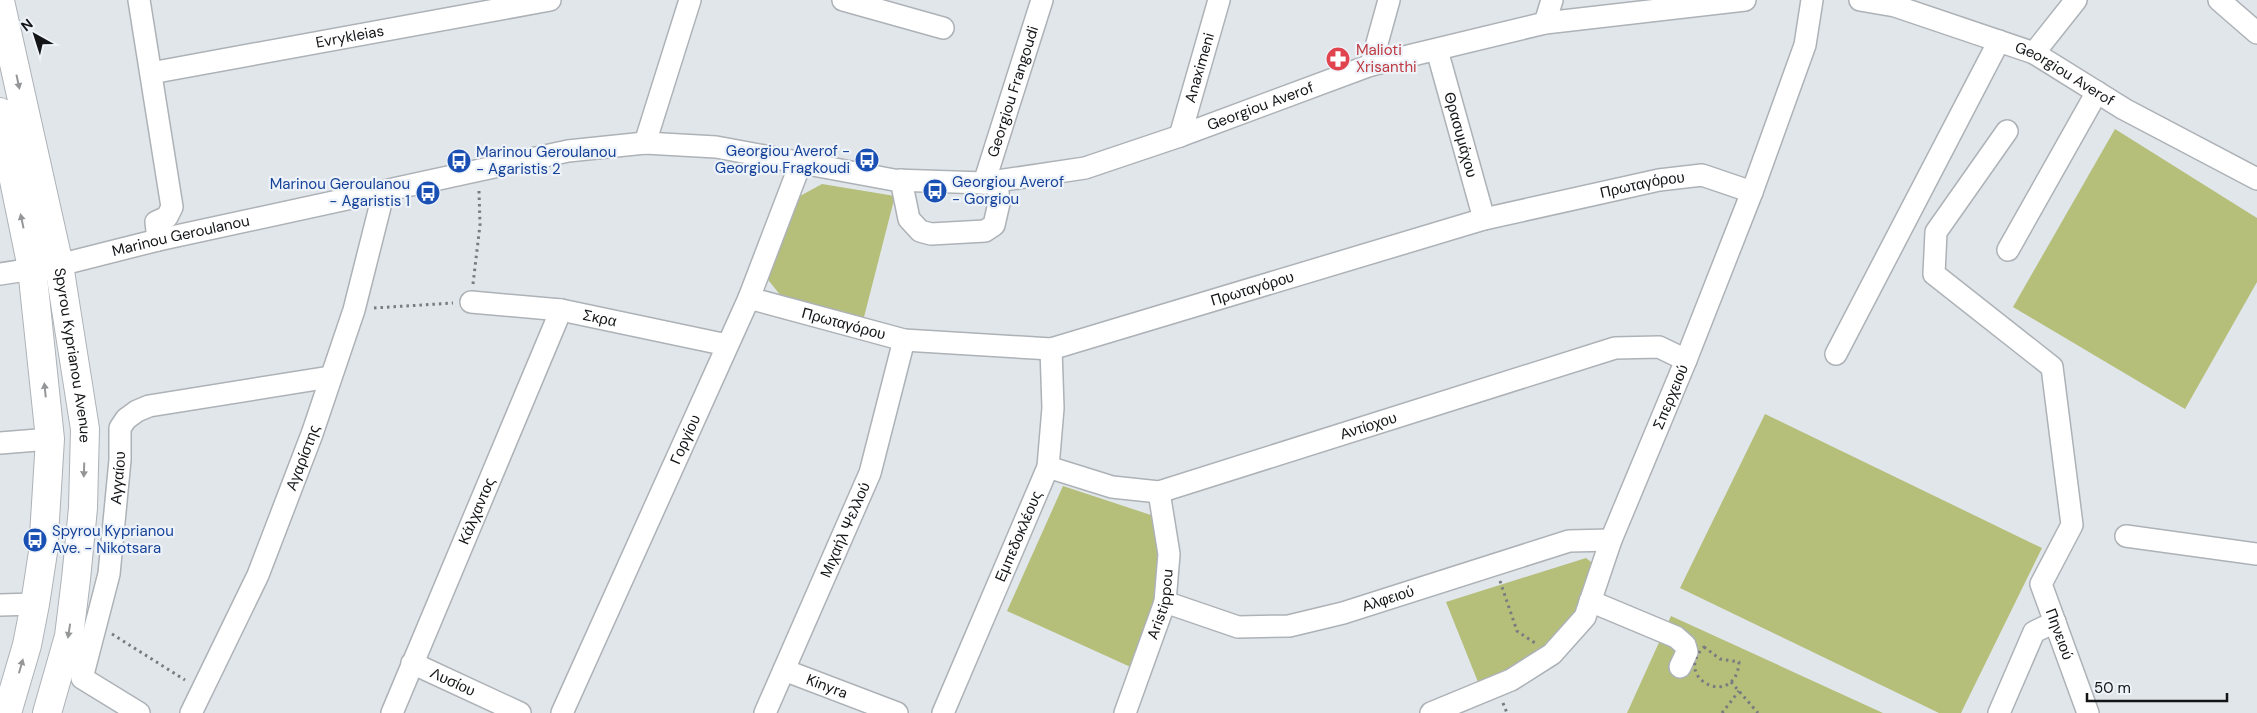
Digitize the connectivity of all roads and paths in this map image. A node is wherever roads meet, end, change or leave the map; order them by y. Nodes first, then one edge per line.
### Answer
1 (139, 0) edge
2 (550, 0) edge
3 (690, 0) edge
4 (843, 0) edge
5 (1042, 0) edge
6 (1219, 0) edge
7 (1389, 0) edge
8 (1552, 0) edge
9 (1745, 0) edge
10 (1812, 0) edge
11 (1860, 0) edge
12 (2076, 0) edge
13 (2218, 0) edge
14 (0, 1) edge
15 (490, 6) edge
16 (903, 8) edge
17 (1546, 23) junction
18 (943, 28) dead end
19 (2257, 33) edge
20 (1999, 41) junction
21 (1437, 50) junction
22 (2034, 53) junction
23 (1371, 65) junction
24 (151, 73) junction
25 (2097, 92) junction
26 (0, 112) edge
27 (2007, 131) dead end
28 (1180, 136) junction
29 (646, 143) junction
30 (801, 162) junction
31 (478, 171) junction
32 (2257, 179) edge
33 (898, 180) junction
34 (991, 182) junction
35 (384, 191) junction
36 (1752, 192) junction
37 (1484, 219) junction
38 (158, 240) junction
39 (2008, 250) dead end
40 (59, 266) junction
41 (32, 268) junction
42 (0, 274) edge
43 (749, 298) junction
44 (471, 302) junction
45 (354, 310) junction
46 (562, 310) junction
47 (904, 340) junction
48 (728, 345) junction
49 (1051, 349) junction
50 (1836, 354) dead end
51 (1686, 360) junction
52 (330, 377) junction
53 (50, 439) junction
54 (0, 443) edge
55 (1048, 467) junction
56 (1159, 492) junction
57 (2126, 536) dead end
58 (1611, 540) junction
59 (2257, 554) edge
60 (1494, 565) junction
61 (1590, 601) junction
62 (1165, 602) junction
63 (35, 604) junction
64 (0, 605) edge
65 (2055, 622) junction
66 (97, 625) junction
67 (1552, 654) junction
68 (412, 663) junction
69 (1680, 667) dead end
70 (784, 670) junction
71 (1731, 682) junction
72 (202, 691) junction
73 (1739, 691) junction
74 (6, 713) edge
75 (47, 713) edge
76 (139, 713) edge
77 (191, 713) edge
78 (392, 713) edge
79 (520, 713) edge
80 (562, 713) edge
81 (765, 713) edge
82 (897, 713) edge
83 (943, 713) edge
84 (1125, 713) edge
85 (1432, 713) edge
86 (1722, 713) edge
87 (1758, 713) edge
88 (1999, 713) edge
89 (2088, 713) edge

1 - 24 street
2 - 15 street, Evrykleias
3 - 29 street
4 - 16 street
5 - 34 street, Georgiou Frangoudi
6 - 28 street, Anaximeni
7 - 23 street
8 - 17 street
9 - 17 street, Georgiou Averof
10 - 36 street, Σπερχειού
11 - 20 street, Georgiou Averof
12 - 22 street
13 - 19 street
14 -> 40 main road, Spyrou Kyprianou Avenue
15 - 24 street, Evrykleias
16 - 18 street
17 - 21 street, Georgiou Averof
20 - 22 street, Georgiou Averof
20 - 50 street
21 - 23 street, Georgiou Averof
21 - 37 street, Θρασυμάχου
22 - 25 street, Georgiou Averof
23 - 28 street, Georgiou Averof
24 - 38 street
25 - 32 street, Georgiou Averof
25 - 39 street
41 -> 26 main road, Spyrou Kyprianou Avenue
27 - 65 street, Πηνειού
28 - 34 street, Georgiou Averof
29 - 30 street, Marinou Geroulanou
29 - 31 street, Marinou Geroulanou
30 - 33 street, Marinou Geroulanou
30 - 43 street, Γοργίου
31 - 35 street, Marinou Geroulanou
31 - 44 path
33 - 34 street, Georgiou Averof
33 - 34 street
35 - 38 street, Marinou Geroulanou
35 - 45 street, Αγαρίστης
36 - 37 street, Πρωταγόρου
36 - 51 street, Σπερχειού
37 - 49 street, Πρωταγόρου
38 - 40 street, Marinou Geroulanou
40 - 41 street, Marinou Geroulanou
40 -> 75 main road, Spyrou Kyprianou Avenue
41 - 42 street, Marinou Geroulanou
53 -> 41 main road, Spyrou Kyprianou Avenue
43 - 47 street, Πρωταγόρου
43 - 48 street, Γοργίου
44 - 45 path
44 - 46 street, Σκρα
45 - 52 street, Αγαρίστης
46 - 48 street, Σκρα
46 - 68 street, Κάλχαντος
47 - 49 street, Πρωταγόρου
47 - 70 street, Μιχαήλ Ψελλού
48 - 80 street, Γοργίου
49 - 55 street, Εμπεδοκλέους
51 - 56 street, Αντίοχου
51 - 58 street, Σπερχειού
52 - 66 street, Αγγαίου
52 - 72 street, Αγαρίστης
53 - 54 street
53 - 63 main road, Spyrou Kyprianou Avenue
55 - 56 street, Αντίοχου
55 - 83 street, Εμπεδοκλέους
56 - 62 street, Aristippou
57 - 59 street
58 - 60 street, Αλφειού
58 - 61 street, Σπερχειού
60 - 62 street, Αλφειού
60 - 67 path
61 - 67 street, Σπερχειού
61 - 69 street
62 - 84 street, Aristippou
63 - 64 street
74 -> 63 main road, Spyrou Kyprianou Avenue
65 - 88 street
65 - 89 street, Πηνειού
66 - 72 path
66 - 76 street, Αγγαίου
67 - 85 street, Σπερχειού
68 - 78 street, Κάλχαντος
68 - 79 street, Λυσίου
70 - 81 street, Μιχαήλ Ψελλού
70 - 82 street, Kinyra
71 - 71 path
71 - 73 path
72 - 77 street, Αγαρίστης
73 - 86 path
73 - 87 path

